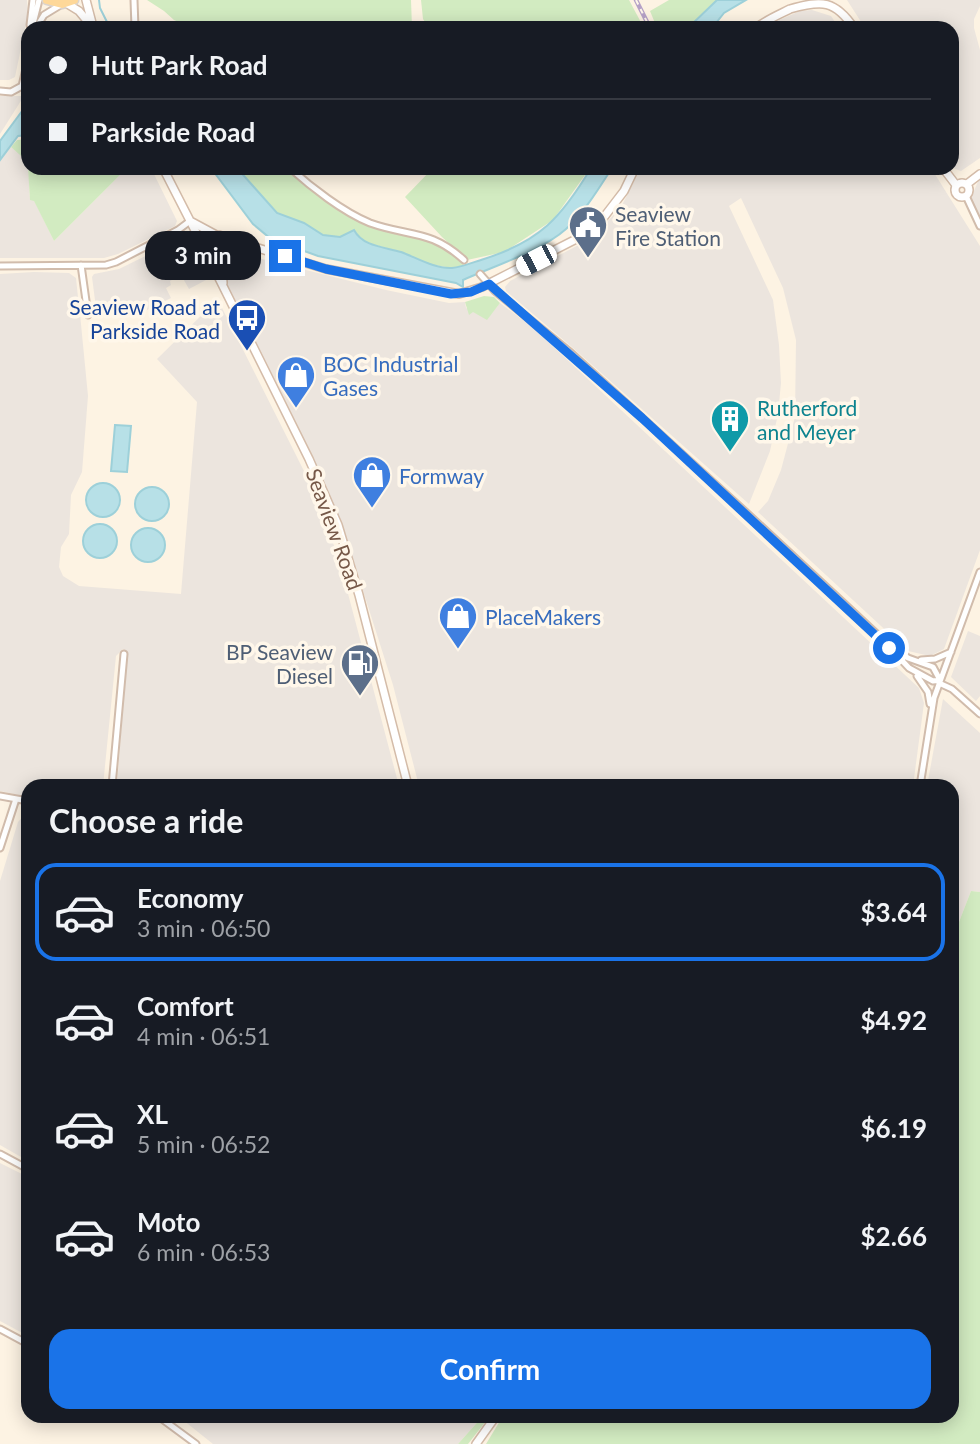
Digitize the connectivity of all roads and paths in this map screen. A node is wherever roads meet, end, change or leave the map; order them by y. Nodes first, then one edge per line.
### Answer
1 (33, 0) edge
2 (39, 0) edge
3 (47, 0) edge
4 (86, 0) edge
5 (134, 0) edge
6 (827, 1) edge
7 (68, 2) edge
8 (33, 21) edge
9 (34, 21) edge
10 (39, 21) edge
11 (88, 21) edge
12 (92, 21) edge
13 (135, 21) edge
14 (766, 21) edge
15 (849, 21) edge
16 (21, 87) edge
17 (0, 92) edge
18 (980, 174) edge
19 (167, 175) edge
20 (299, 175) edge
21 (632, 175) edge
22 (948, 175) edge
23 (967, 184) junction
24 (956, 185) junction
25 (965, 196) junction
26 (191, 221) junction
27 (980, 226) edge
28 (221, 237) junction
29 (258, 246) junction
30 (207, 253) junction
31 (226, 255) junction
32 (464, 260) dead end
33 (81, 265) junction
34 (0, 266) edge
35 (480, 274) dead end
36 (489, 284) junction
37 (223, 287) junction
38 (88, 315) dead end
39 (980, 572) edge
40 (881, 638) junction
41 (951, 652) junction
42 (124, 654) dead end
43 (915, 660) junction
44 (914, 673) junction
45 (939, 681) junction
46 (931, 711) junction
47 (980, 714) edge
48 (112, 779) edge
49 (406, 779) edge
50 (921, 779) edge
51 (0, 796) edge
52 (16, 799) junction
53 (21, 800) edge
54 (0, 848) edge
55 (0, 1154) edge
56 (21, 1165) edge
57 (0, 1329) edge
58 (21, 1340) edge
59 (168, 1423) edge
60 (491, 1423) edge
61 (196, 1444) edge
62 (476, 1444) edge

1 - 8 street
2 - 9 street
3 - 7 main road
4 - 12 main road
5 - 13 street
6 - 14 main road
6 - 15 main road
7 - 10 street
7 - 11 main road
16 - 17 street
18 - 23 main road
19 - 26 main road, Seaview Road
20 - 32 street
21 - 36 main road
22 - 24 main road
23 - 24 main road
23 - 25 main road
24 - 25 main road
25 - 27 street
26 - 28 main road
26 - 30 main road, Seaview Road
26 - 33 street
28 - 29 main road
28 - 30 main road
28 - 31 main road
29 - 31 main road
29 - 36 main road
30 - 31 main road
30 - 37 main road, Seaview Road
31 - 37 main road
33 - 34 street
33 - 38 street
35 - 36 street
36 - 40 street
37 - 49 main road, Seaview Road
39 - 41 street
40 - 43 street
40 - 44 street
41 - 43 street
41 - 45 street
42 - 48 street
43 - 45 street
44 - 45 street
44 - 46 street
45 - 46 street
45 - 47 street
46 - 50 street
51 - 52 street
52 - 53 street
52 - 54 street
55 - 56 street
57 - 58 street
59 - 61 street
60 - 62 main road

